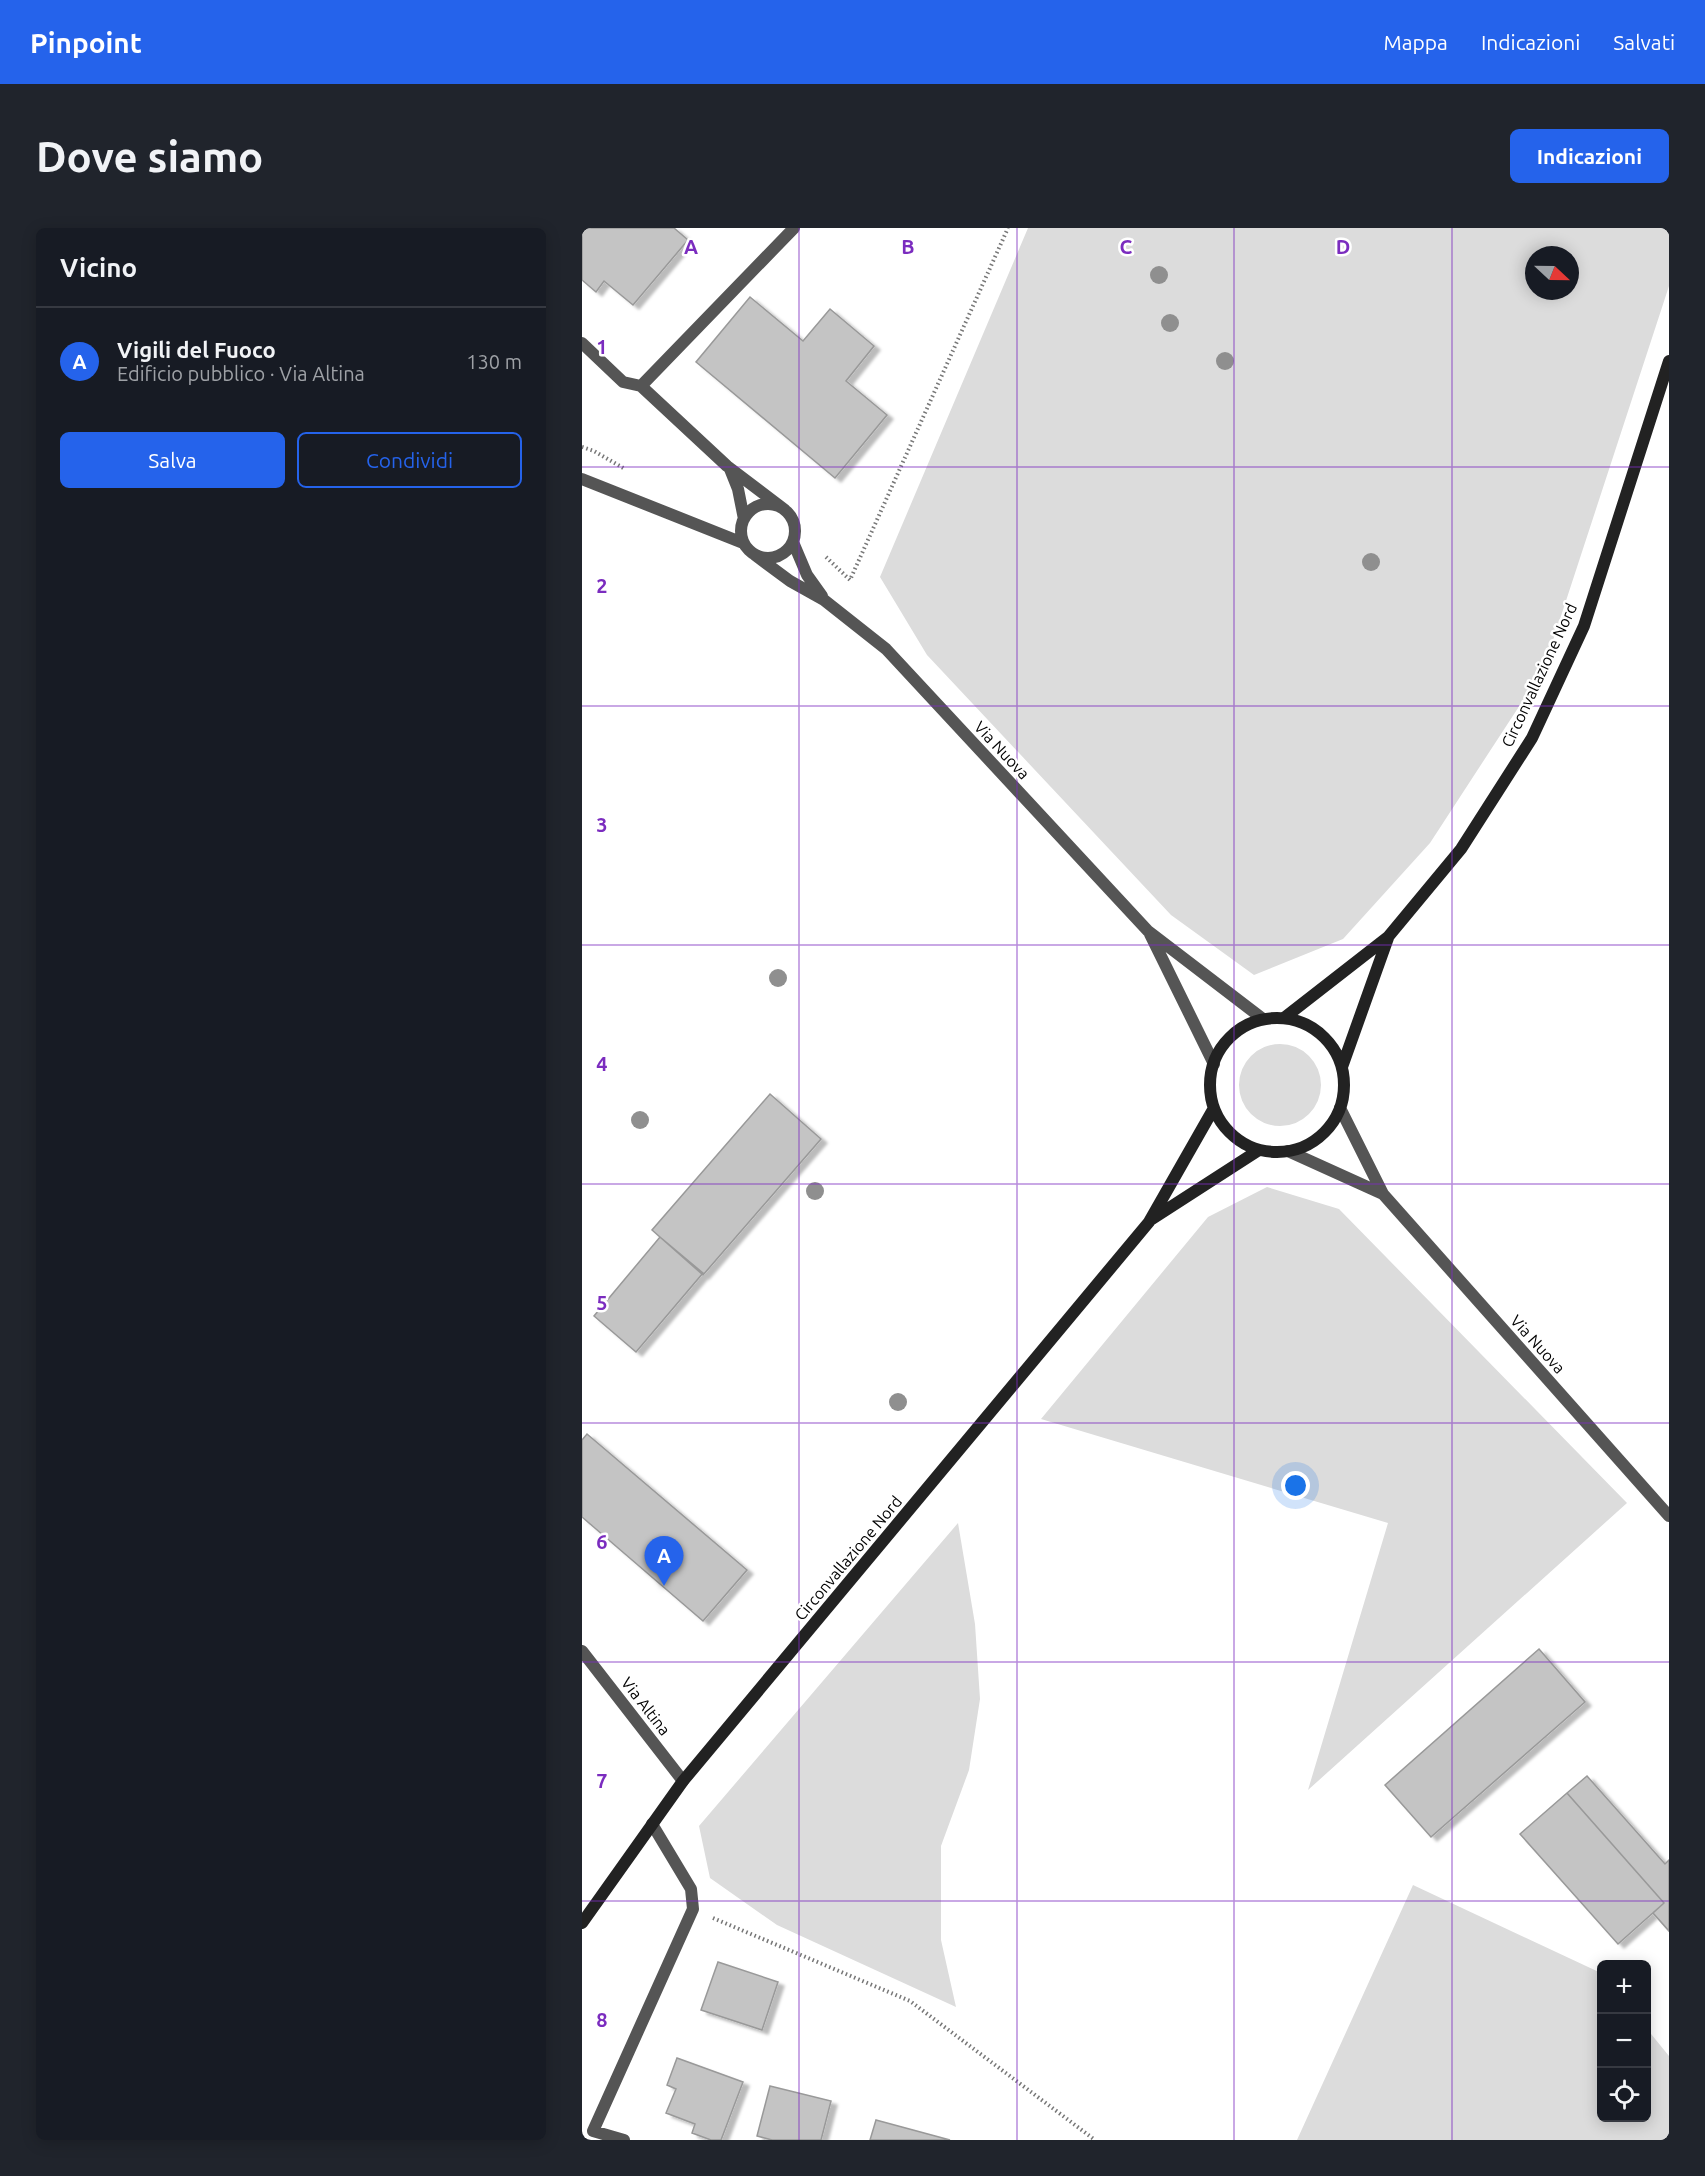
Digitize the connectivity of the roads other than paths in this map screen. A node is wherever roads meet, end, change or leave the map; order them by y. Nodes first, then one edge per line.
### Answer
1 (794, 228) edge
2 (582, 343) edge
3 (1669, 361) edge
4 (641, 386) junction
5 (728, 466) junction
6 (582, 479) edge
7 (785, 510) junction
8 (744, 519) junction
9 (793, 542) junction
10 (743, 543) junction
11 (755, 555) junction
12 (824, 600) junction
13 (1148, 931) junction
14 (1388, 937) junction
15 (1284, 1018) junction
16 (1263, 1019) junction
17 (1214, 1064) junction
18 (1342, 1067) junction
19 (1214, 1108) junction
20 (1340, 1108) junction
21 (1259, 1150) junction
22 (1288, 1151) junction
23 (1383, 1194) junction
24 (1149, 1222) junction
25 (1669, 1516) edge
26 (582, 1652) edge
27 (683, 1780) junction
28 (652, 1824) junction
29 (582, 1923) edge
30 (624, 2140) edge

1 - 4 street
2 - 4 street
3 - 14 street, Circonvallazione Nord
4 - 5 street
5 - 7 street
5 - 8 street
6 - 10 street
7 - 8 street
7 - 9 street
8 - 10 street
9 - 11 street
9 - 12 street, Via Nuova
10 - 11 street
11 - 12 street, Via Nuova
12 - 13 street, Via Nuova
13 - 16 street, Via Nuova
13 - 17 street, Via Nuova
14 - 15 street, Circonvallazione Nord
14 - 18 street, Circonvallazione Nord
15 - 16 street
15 - 18 street
16 - 17 street
17 - 19 street
18 - 20 street
19 - 21 street
19 - 24 street, Circonvallazione Nord
20 - 22 street
20 - 23 street, Via Nuova
21 - 22 street
21 - 24 street, Circonvallazione Nord
22 - 23 street, Via Nuova
23 - 25 street, Via Nuova
24 - 27 street, Circonvallazione Nord
26 - 27 street, Via Altina
27 - 28 street, Circonvallazione Nord
28 - 29 street, Circonvallazione Nord
28 - 30 street

